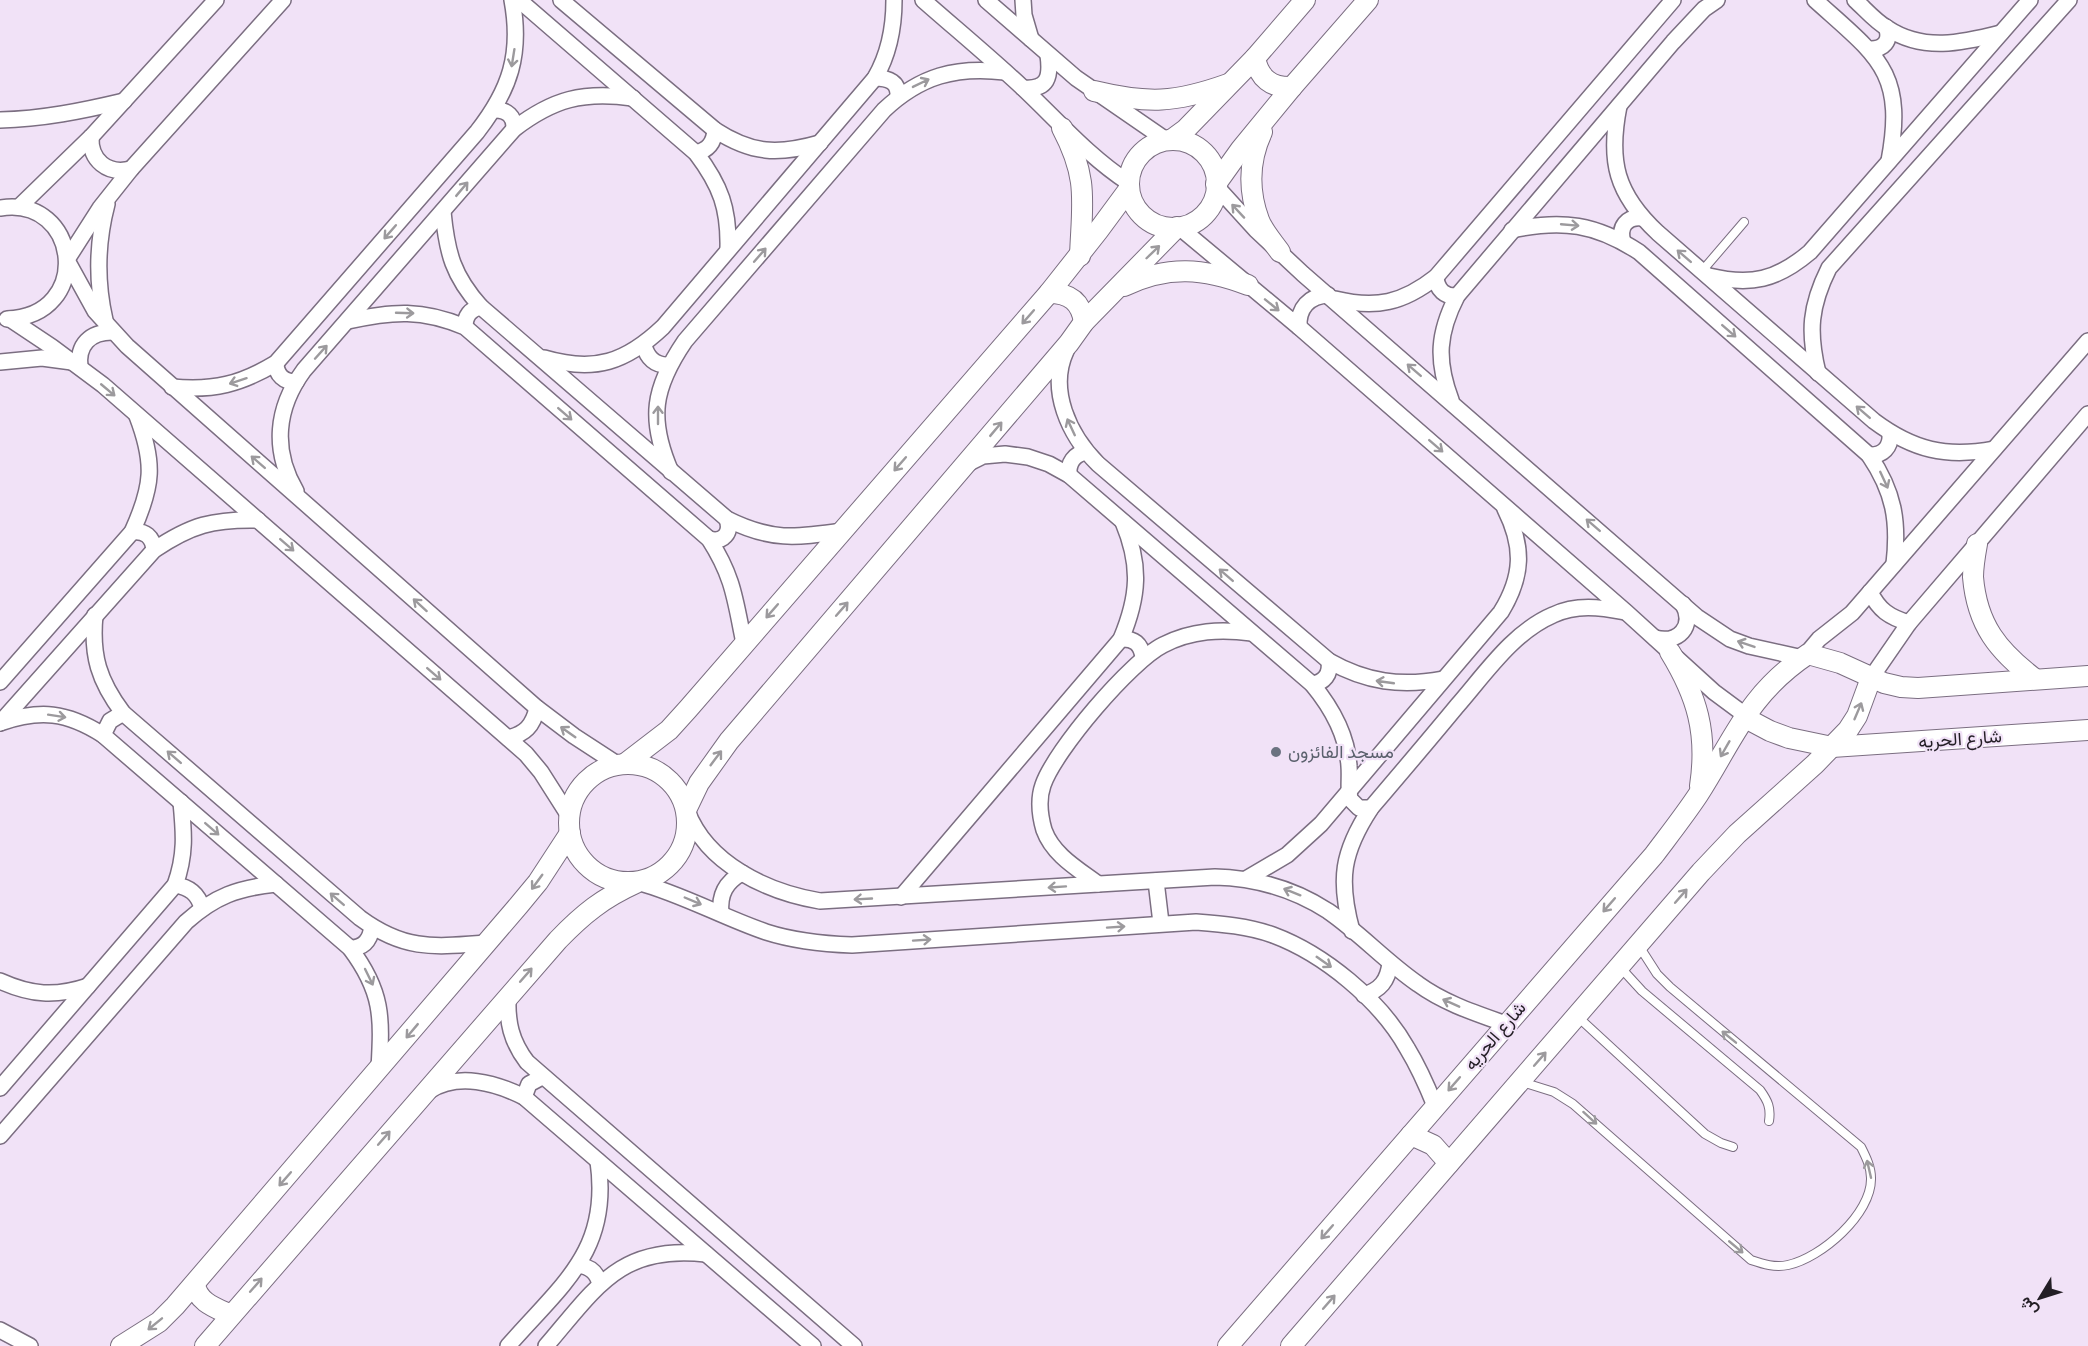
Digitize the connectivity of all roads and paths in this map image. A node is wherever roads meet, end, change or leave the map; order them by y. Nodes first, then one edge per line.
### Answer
1 (216, 0) edge
2 (283, 0) edge
3 (512, 0) edge
4 (519, 0) edge
5 (561, 0) edge
6 (894, 0) edge
7 (923, 0) edge
8 (986, 0) edge
9 (1023, 0) edge
10 (1305, 0) edge
11 (1368, 0) edge
12 (1673, 0) edge
13 (1717, 0) edge
14 (1815, 0) edge
15 (1855, 0) edge
16 (2030, 0) edge
17 (2069, 0) edge
18 (1704, 4) edge
19 (1886, 27) junction
20 (2001, 33) junction
21 (1031, 39) junction
22 (1869, 49) junction
23 (1048, 55) junction
24 (1256, 58) junction
25 (1005, 72) junction
26 (875, 78) junction
27 (1231, 82) junction
28 (1292, 87) junction
29 (1023, 88) junction
30 (1094, 90) junction
31 (898, 97) junction
32 (633, 98) junction
33 (123, 101) junction
34 (1619, 106) junction
35 (494, 110) junction
36 (1269, 116) junction
37 (0, 120) edge
38 (514, 129) junction
39 (1062, 129) junction
40 (715, 130) junction
41 (91, 137) junction
42 (1169, 140) junction
43 (820, 143) junction
44 (696, 153) junction
45 (1889, 161) junction
46 (130, 169) junction
47 (1216, 185) junction
48 (1129, 186) junction
49 (110, 194) junction
50 (8, 205) edge
51 (443, 212) junction
52 (1642, 218) junction
53 (1744, 222) dead end
54 (1178, 227) junction
55 (1512, 230) junction
56 (1623, 242) junction
57 (728, 249) junction
58 (1280, 252) junction
59 (1810, 252) junction
60 (1080, 256) junction
61 (68, 260) junction
62 (1828, 268) junction
63 (1704, 273) junction
64 (1436, 277) junction
65 (1248, 285) junction
66 (1116, 290) junction
67 (1050, 293) junction
68 (1457, 296) junction
69 (1330, 297) junction
70 (481, 307) junction
71 (4, 320) edge
72 (348, 321) junction
73 (1084, 322) junction
74 (465, 327) junction
75 (1299, 327) junction
76 (109, 328) junction
77 (2088, 341) edge
78 (1069, 343) junction
79 (644, 345) junction
80 (539, 357) junction
81 (0, 362) edge
82 (276, 363) junction
83 (77, 364) junction
84 (669, 365) junction
85 (1818, 373) junction
86 (296, 382) junction
87 (172, 387) junction
88 (1452, 403) junction
89 (136, 413) junction
90 (2088, 414) edge
91 (1890, 434) junction
92 (2088, 436) edge
93 (2068, 438) junction
94 (1994, 449) junction
95 (1086, 452) junction
96 (1869, 455) junction
97 (967, 464) junction
98 (671, 472) junction
99 (1069, 475) junction
100 (300, 499) junction
101 (1502, 504) junction
102 (727, 519) junction
103 (1122, 519) junction
104 (258, 520) junction
105 (842, 531) junction
106 (132, 532) junction
107 (709, 539) junction
108 (1977, 544) junction
109 (153, 550) junction
110 (1894, 564) junction
111 (1870, 592) junction
112 (1683, 604) junction
113 (1626, 612) junction
114 (95, 615) junction
115 (1909, 622) junction
116 (1252, 633) junction
117 (1655, 638) junction
118 (1121, 639) junction
119 (744, 643) junction
120 (1670, 652) junction
121 (1463, 656) junction
122 (1143, 657) junction
123 (1803, 658) junction
124 (1329, 661) junction
125 (1484, 674) junction
126 (2088, 676) edge
127 (1871, 678) junction
128 (1443, 679) junction
129 (2035, 679) junction
130 (0, 682) edge
131 (1312, 684) junction
132 (537, 708) junction
133 (123, 713) junction
134 (1745, 715) junction
135 (0, 723) edge
136 (2088, 730) edge
137 (103, 735) junction
138 (508, 738) junction
139 (1832, 747) junction
140 (622, 764) junction
141 (1349, 791) junction
142 (1699, 794) junction
143 (181, 802) junction
144 (1371, 808) junction
145 (687, 809) junction
146 (569, 825) junction
147 (742, 873) junction
148 (1246, 879) junction
149 (1156, 881) junction
150 (637, 883) junction
151 (276, 884) junction
152 (1098, 884) junction
153 (175, 885) junction
154 (901, 897) junction
155 (202, 908) junction
156 (721, 913) junction
157 (1161, 923) junction
158 (372, 927) junction
159 (1352, 931) junction
160 (487, 943) junction
161 (1638, 945) junction
162 (350, 948) junction
163 (1390, 963) junction
164 (1619, 967) junction
165 (0, 981) edge
166 (90, 985) junction
167 (1364, 995) junction
168 (508, 996) junction
169 (1577, 1016) junction
170 (1506, 1024) junction
171 (379, 1069) junction
172 (542, 1077) junction
173 (1520, 1082) junction
174 (0, 1088) edge
175 (419, 1097) junction
176 (524, 1098) junction
177 (1436, 1106) junction
178 (1769, 1121) dead end
179 (1411, 1135) junction
180 (0, 1136) edge
181 (1732, 1146) dead end
182 (598, 1161) junction
183 (1449, 1163) junction
184 (706, 1254) junction
185 (579, 1265) junction
186 (195, 1284) junction
187 (600, 1284) junction
188 (231, 1315) junction
189 (785, 1322) junction
190 (0, 1330) edge
191 (30, 1346) edge
192 (121, 1346) edge
193 (205, 1346) edge
194 (508, 1346) edge
195 (546, 1346) edge
196 (793, 1346) edge
197 (813, 1346) edge
198 (854, 1346) edge
199 (1228, 1346) edge
200 (1291, 1346) edge

1 - 33 street
2 - 46 street
3 -> 35 street
4 - 32 street
5 - 40 street
6 - 26 street
7 - 25 street
8 - 21 street
9 - 21 street
10 - 24 street
11 - 28 street
12 - 64 street
13 - 18 street
14 - 22 street
15 - 19 street
16 - 20 street
17 - 62 street
18 - 34 street
19 - 20 street
19 - 22 street
20 - 45 street
21 - 23 street
22 - 45 street
23 - 29 street
23 - 30 street
24 - 27 street
24 - 28 street
25 - 29 street
31 -> 25 street
26 - 31 street
26 - 43 street
27 - 30 street
27 - 42 street
28 - 36 street
29 - 39 street
30 - 42 street
84 -> 31 street
32 - 38 street
32 - 44 street
33 - 37 street
33 - 41 street
34 - 52 street
34 - 55 street
35 - 38 street
35 -> 82 street
36 - 47 street
36 - 58 street
51 -> 38 street
39 - 48 street
39 - 60 street
40 - 43 street
40 - 44 street
41 - 46 street
41 - 50 street
42 - 47 street
42 - 48 street
43 - 57 street
44 - 57 street
45 - 59 street
46 - 49 street
47 - 54 street
58 -> 47 street
48 - 54 street
48 - 60 street
49 - 61 street
49 - 76 street
50 - 61 street
51 - 70 street
51 - 72 street
52 - 56 street
63 -> 52 street
53 - 63 lane
54 - 65 street
66 -> 54 street
55 -> 56 street
55 - 68 street
56 -> 96 street
57 - 79 street
58 - 69 street
59 - 62 street
59 - 63 street
60 - 67 street
61 - 71 street
61 - 76 street
62 - 85 street
63 - 85 street
64 - 68 street
64 - 69 street
65 - 66 street
65 -> 75 street
66 - 73 street
67 - 73 street
67 -> 105 street
68 - 88 street
69 - 75 street
88 -> 69 street
70 - 74 street
70 - 80 street
71 - 83 street
72 -> 74 street
86 -> 72 street
73 - 78 street
74 -> 107 street
75 -> 101 street
76 - 83 street
76 - 87 street
77 - 94 street
95 -> 78 street
97 -> 78 street
79 - 80 street
79 - 84 street
80 - 98 street
81 - 83 street
82 - 86 street
82 -> 87 street
83 -> 89 street
98 -> 84 street
91 -> 85 street
86 - 100 street
100 -> 87 street
112 -> 88 street
89 - 104 street
89 - 106 street
90 - 93 street
91 - 94 street
91 - 96 street
92 - 93 street
93 - 108 street
94 - 110 street
95 - 99 street
124 -> 95 street
96 -> 110 street
97 - 99 street
145 -> 97 street
98 - 102 street
99 - 103 street
132 -> 100 street
101 - 113 street
101 - 121 street
102 - 105 street
102 - 107 street
103 - 116 street
103 - 118 street
104 - 109 street
104 -> 138 street
105 -> 119 street
106 - 109 street
106 - 130 street
107 - 119 street
108 - 115 street
108 - 129 street
109 - 114 street
110 - 111 street
111 - 115 street
111 - 123 street
112 - 117 street
123 -> 112 street
113 - 117 street
113 - 125 street
114 - 133 street
114 - 135 street
115 - 127 street
116 - 122 street
116 - 131 street
117 - 120 street
118 - 122 street
118 - 154 street
119 - 140 street
120 - 134 street
120 - 142 street
121 - 125 street
121 - 128 street
122 - 152 street
123 - 127 street
123 - 134 street, شارع الحريه
128 -> 124 street
124 - 131 street
125 - 144 street
126 - 129 street
127 - 129 street
139 -> 127 street
128 - 141 street
131 - 141 street
132 - 138 street
140 -> 132 street
133 - 137 street
158 -> 133 street
134 - 139 street, شارع الحريه
134 -> 142 street, شارع الحريه
135 -> 137 street
136 - 139 street, شارع الحريه
137 - 143 street
138 - 146 street
161 -> 139 street
140 - 145 street
140 - 146 street
141 - 144 street
141 - 148 street
142 -> 170 street, شارع الحريه
143 -> 151 street
143 - 153 street
144 - 159 street
145 - 147 street
145 - 150 street
146 - 150 street
146 -> 160 street
154 -> 147 street
147 - 156 street
148 - 149 street
159 -> 148 street
149 - 152 street
149 - 157 street
150 -> 156 street
168 -> 150 street
151 - 155 street
151 - 162 street
152 -> 154 street
153 - 155 street
153 - 166 street
155 - 180 street
156 -> 157 street
157 -> 167 street
158 - 160 street
158 - 162 street
159 - 163 street
160 -> 171 street
161 - 164 street
173 -> 161 lane
162 -> 171 street
163 - 167 street
170 -> 163 street
164 - 169 street
164 - 178 lane
165 - 166 street
166 - 174 street
167 - 177 street
168 - 172 street
168 - 175 street
173 -> 169 street
169 - 181 lane
170 -> 177 street, شارع الحريه
171 -> 186 street
172 - 176 street
172 - 198 street
173 - 183 street
175 - 176 street
188 -> 175 street
176 - 182 street
177 - 179 street, شارع الحريه
179 - 183 street
179 -> 199 street, شارع الحريه
182 - 184 street
182 - 185 street
200 -> 183 street
184 - 187 street
184 - 189 street
185 - 187 street
185 - 194 street
186 - 188 street
186 -> 192 street
187 - 195 street
188 - 193 street
189 - 196 street
189 - 197 street
190 - 191 street

